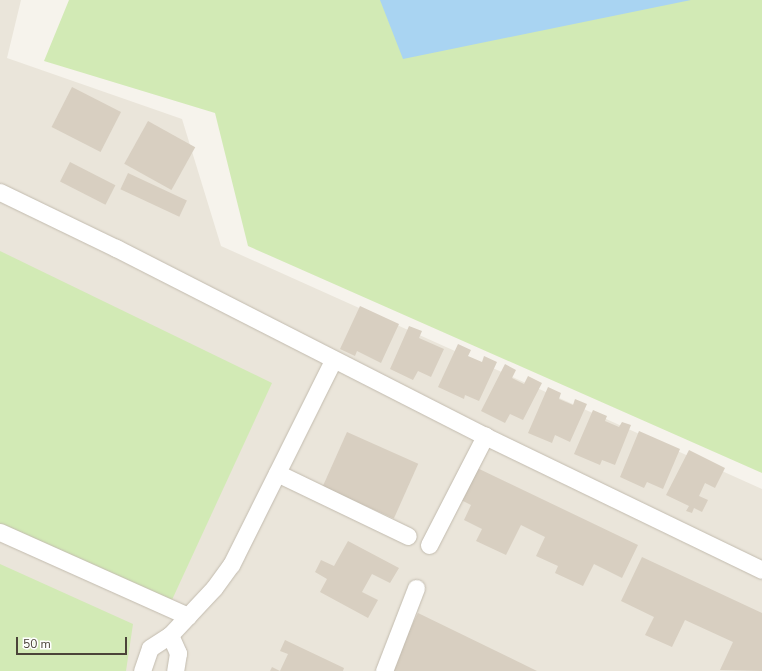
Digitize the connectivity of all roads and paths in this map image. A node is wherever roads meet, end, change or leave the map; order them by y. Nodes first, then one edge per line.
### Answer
1 (0, 192) edge
2 (333, 360) junction
3 (485, 436) junction
4 (277, 472) junction
5 (0, 532) edge
6 (408, 536) dead end
7 (429, 545) dead end
8 (762, 570) edge
9 (416, 588) dead end
10 (188, 616) junction
11 (170, 635) junction
12 (142, 671) edge
13 (175, 671) edge
14 (384, 671) edge

1 - 2 street
2 - 3 street
2 - 4 street
3 - 7 street
3 - 8 street
4 - 6 street
4 - 10 street
5 - 10 street
9 - 14 street
10 - 11 street
11 - 12 street
11 - 13 street

